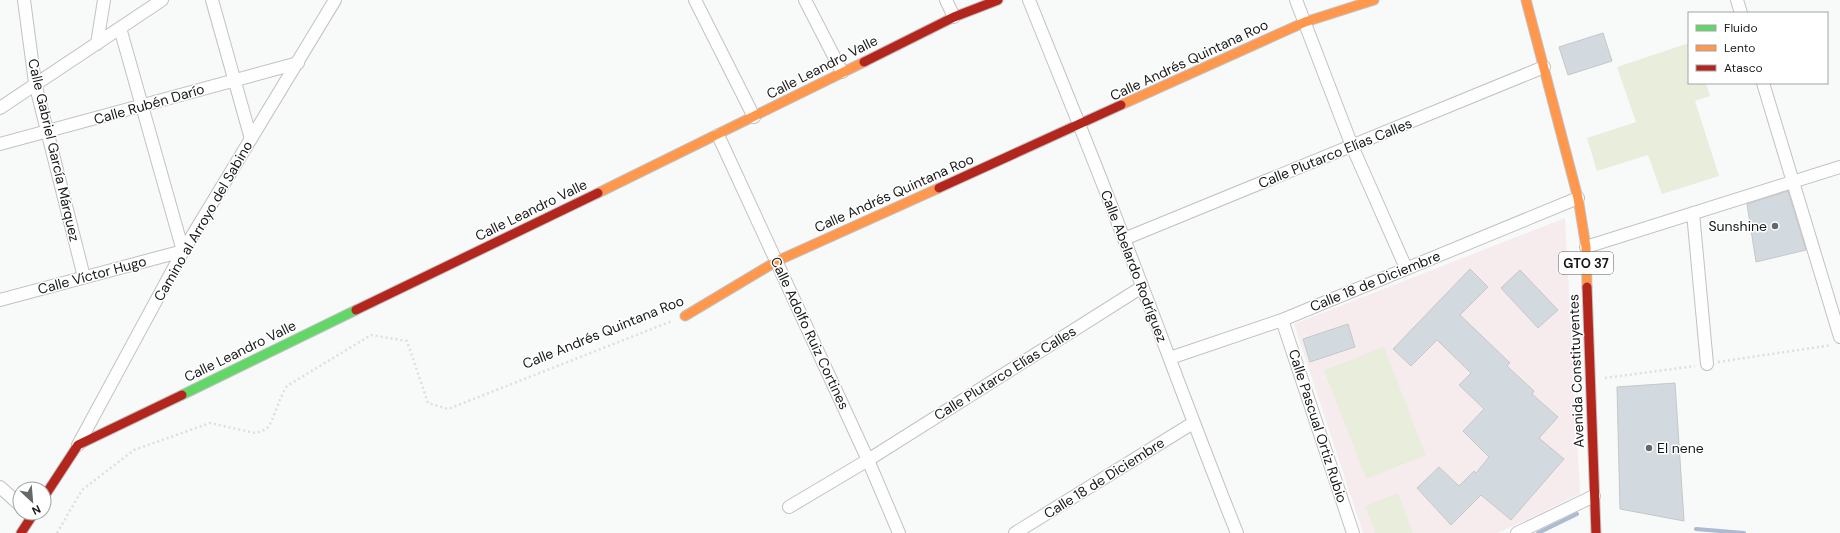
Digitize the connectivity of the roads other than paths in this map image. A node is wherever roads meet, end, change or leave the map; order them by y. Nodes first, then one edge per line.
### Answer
1 (24, 0) edge
2 (104, 0) edge
3 (162, 0) edge
4 (212, 0) edge
5 (695, 0) edge
6 (805, 0) edge
7 (946, 0) edge
8 (998, 0) edge
9 (1029, 0) edge
10 (1296, 0) edge
11 (1374, 0) edge
12 (1526, 0) edge
13 (1737, 0) edge
14 (331, 2) edge
15 (1741, 12) edge
16 (954, 17) junction
17 (1305, 22) junction
18 (120, 28) junction
19 (97, 44) junction
20 (298, 63) junction
21 (1544, 67) junction
22 (842, 72) junction
23 (235, 80) junction
24 (35, 84) junction
25 (1763, 84) edge
26 (142, 107) junction
27 (0, 108) edge
28 (754, 117) junction
29 (1079, 126) junction
30 (47, 133) junction
31 (718, 135) junction
32 (251, 139) junction
33 (0, 144) edge
34 (1352, 146) junction
35 (1840, 167) edge
36 (1794, 181) junction
37 (1578, 198) junction
38 (1693, 213) junction
39 (1124, 239) junction
40 (1586, 247) junction
41 (183, 251) junction
42 (777, 261) junction
43 (1406, 268) junction
44 (84, 276) junction
45 (1142, 287) junction
46 (0, 300) edge
47 (685, 316) road end
48 (1282, 320) junction
49 (1840, 337) edge
50 (1170, 358) junction
51 (1707, 364) dead end
52 (1193, 423) junction
53 (78, 446) junction
54 (868, 460) junction
55 (52, 485) edge
56 (0, 486) edge
57 (1594, 496) junction
58 (12, 497) edge
59 (789, 507) dead end
60 (899, 533) edge
61 (1015, 533) edge
62 (1237, 533) edge
63 (1353, 533) edge
64 (1517, 533) edge
65 (1596, 533) edge

1 - 24 street, Calle Gabriel García Márquez
2 - 19 street
3 - 18 street
4 - 23 street
5 - 28 street
6 - 22 street
7 - 16 street
8 - 16 street, Calle Leandro Valle
9 - 29 street, Calle Abelardo Rodríguez
10 - 17 street
11 - 17 street, Calle Andrés Quintana Roo
12 - 21 street, Avenida Constituyentes / GTO 37
13 - 15 street
14 - 20 street, Camino al Arroyo del Sabino
16 - 22 street, Calle Leandro Valle
17 - 29 street, Calle Andrés Quintana Roo
17 - 34 street
18 - 19 street
18 - 26 street
19 - 24 street
20 - 23 street, Calle Rubén Darío
20 - 32 street, Camino al Arroyo del Sabino
21 - 34 street, Calle Plutarco Elías Calles
21 - 37 street, Avenida Constituyentes / GTO 37
22 - 28 street, Calle Leandro Valle
23 - 26 street, Calle Rubén Darío
23 - 32 street
24 - 27 street
24 - 30 street, Calle Gabriel García Márquez
25 - 36 street
26 - 30 street, Calle Rubén Darío
26 - 41 street
28 - 31 street, Calle Leandro Valle
29 - 39 street, Calle Abelardo Rodríguez
29 - 42 street, Calle Andrés Quintana Roo
30 - 33 street, Calle Rubén Darío
30 - 44 street, Calle Gabriel García Márquez
31 - 42 street, Calle Adolfo Ruiz Cortines
31 - 53 street, Calle Leandro Valle
32 - 41 street, Camino al Arroyo del Sabino
34 - 39 street, Calle Plutarco Elías Calles
34 - 43 street
35 - 36 street
36 - 38 street
36 - 49 street
37 - 40 street, Avenida Constituyentes / GTO 37
37 - 43 street, Calle 18 de Diciembre
38 - 40 street
38 - 51 street
39 - 45 street, Calle Abelardo Rodríguez
40 - 57 street, Avenida Constituyentes / GTO 37
41 - 44 street, Calle Víctor Hugo
41 - 53 street, Camino al Arroyo del Sabino
42 - 47 street, Calle Andrés Quintana Roo
42 - 54 street, Calle Adolfo Ruiz Cortines
43 - 48 street, Calle 18 de Diciembre
44 - 46 street, Calle Víctor Hugo
45 - 50 street, Calle Abelardo Rodríguez
45 - 54 street, Calle Plutarco Elías Calles
48 - 50 street, Calle 18 de Diciembre
48 - 63 street, Calle Pascual Ortiz Rubio
50 - 52 street, Calle Abelardo Rodríguez
52 - 61 street, Calle 18 de Diciembre
52 - 62 street, Calle Abelardo Rodríguez
53 - 55 street
54 - 59 street, Calle Plutarco Elías Calles
54 - 60 street, Calle Adolfo Ruiz Cortines
56 - 58 street
57 - 64 street
57 - 65 street, Avenida Constituyentes / GTO 37

